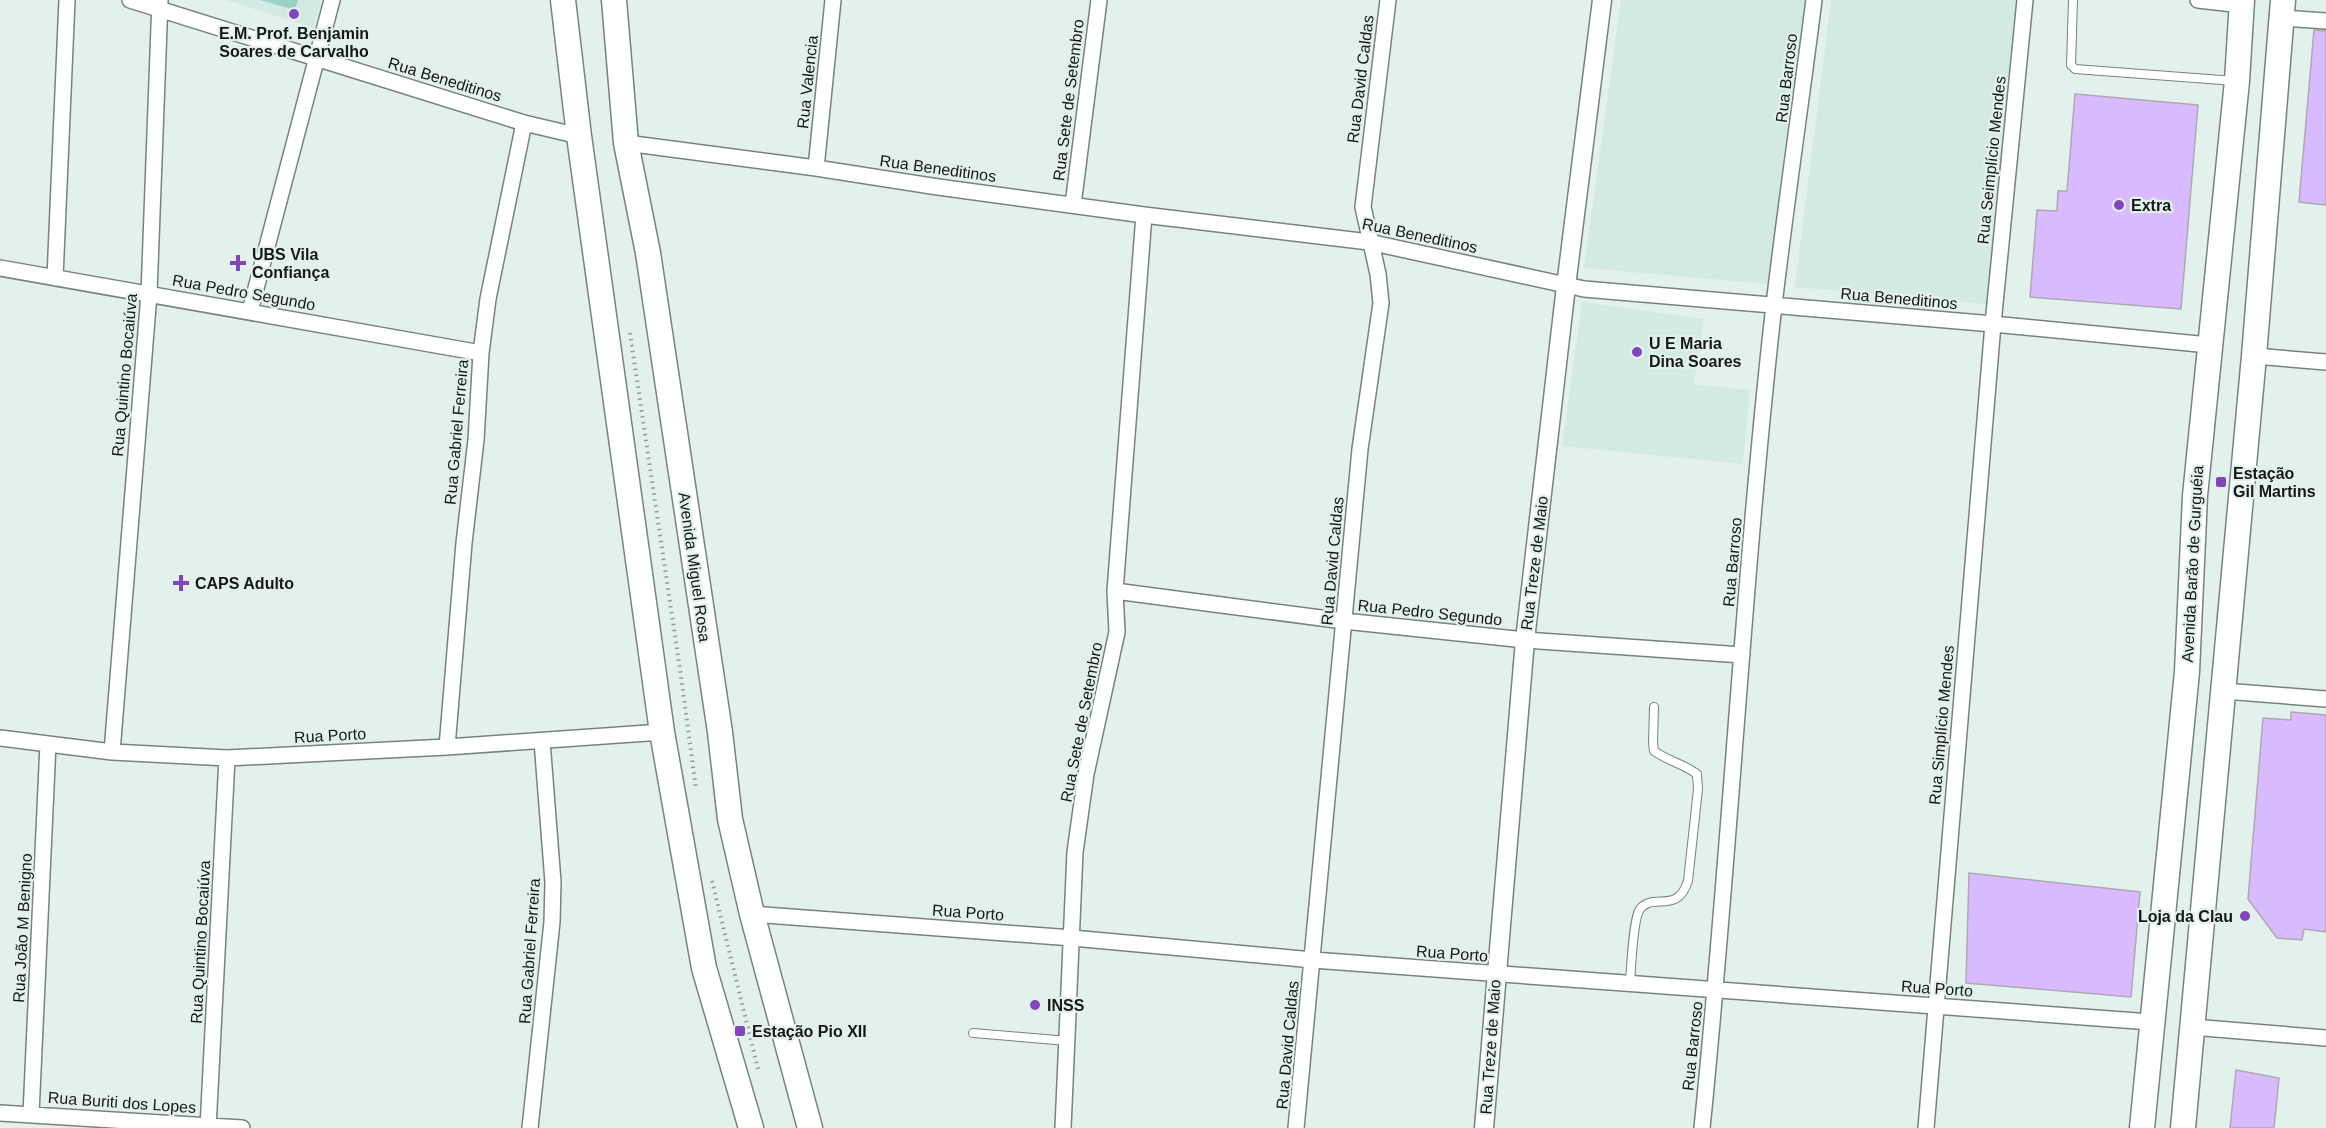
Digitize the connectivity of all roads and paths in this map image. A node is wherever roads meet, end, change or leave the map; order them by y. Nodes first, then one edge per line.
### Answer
1 (67, 0) edge
2 (130, 0) edge
3 (332, 0) edge
4 (563, 0) edge
5 (614, 0) edge
6 (833, 0) edge
7 (1099, 0) edge
8 (1388, 0) edge
9 (1602, 0) edge
10 (1814, 0) edge
11 (2025, 0) edge
12 (2073, 0) edge
13 (2198, 0) edge
14 (2242, 2) edge
15 (159, 5) edge
16 (2282, 9) edge
17 (2326, 21) edge
18 (316, 58) junction
19 (2237, 81) junction
20 (524, 123) junction
21 (579, 136) junction
22 (626, 143) junction
23 (816, 168) junction
24 (1073, 205) junction
25 (1144, 216) junction
26 (1369, 242) junction
27 (0, 268) edge
28 (55, 278) junction
29 (1566, 286) junction
30 (149, 294) junction
31 (1774, 306) junction
32 (250, 311) junction
33 (1994, 324) junction
34 (629, 325) dead end
35 (2209, 345) junction
36 (481, 353) junction
37 (2254, 356) junction
38 (2326, 362) edge
39 (1115, 591) junction
40 (1344, 621) junction
41 (1525, 640) junction
42 (1742, 655) junction
43 (2224, 691) junction
44 (2326, 699) edge
45 (1654, 707) dead end
46 (662, 732) junction
47 (0, 738) edge
48 (542, 741) junction
49 (48, 744) junction
50 (447, 747) junction
51 (112, 752) junction
52 (227, 758) junction
53 (697, 796) dead end
54 (710, 874) dead end
55 (752, 914) junction
56 (1072, 938) junction
57 (1313, 960) junction
58 (1496, 974) junction
59 (1630, 983) junction
60 (1716, 989) junction
61 (1936, 1005) junction
62 (2151, 1022) junction
63 (2192, 1027) junction
64 (973, 1033) dead end
65 (2326, 1038) edge
66 (1068, 1041) junction
67 (759, 1071) dead end
68 (0, 1113) edge
69 (31, 1114) junction
70 (208, 1127) edge
71 (242, 1128) edge
72 (530, 1128) edge
73 (751, 1128) edge
74 (810, 1128) edge
75 (1063, 1128) edge
76 (1296, 1128) edge
77 (1484, 1128) edge
78 (1702, 1128) edge
79 (1926, 1128) edge
80 (2142, 1128) edge
81 (2183, 1128) edge

1 - 28 street
2 - 15 street, Rua Beneditinos
3 - 18 street
4 - 21 main road
5 - 22 main road, Avenida Miguel Rosa
6 - 23 street, Rua Valencia
7 - 24 street, Rua Sete de Setembro
8 - 26 street, Rua David Caldas
9 - 29 street, Rua Treze de Maio
10 - 31 street, Rua Barroso
11 - 33 street, Rua Seimplício Mendes
12 - 19 lane
13 - 14 street
14 - 19 main road, Avenida Barão de Gurguéia
15 - 18 street, Rua Beneditinos
15 - 30 street, Rua Quintino Bocaiúva
16 - 17 street
16 - 37 main road
18 - 20 street, Rua Beneditinos
18 - 32 street
19 - 35 main road, Avenida Barão de Gurguéia
20 - 21 street, Rua Beneditinos
20 - 36 street, Rua Gabriel Ferreira
21 - 46 main road
22 - 23 street, Rua Beneditinos
22 - 55 main road, Avenida Miguel Rosa
23 - 24 street, Rua Beneditinos
24 - 25 street, Rua Beneditinos
25 - 26 street, Rua Beneditinos
25 - 39 street, Rua Sete de Setembro
26 - 29 street, Rua Beneditinos
26 - 40 street, Rua David Caldas
27 - 28 street, Rua Pedro Segundo
28 - 30 street, Rua Pedro Segundo
29 - 31 street, Rua Beneditinos
29 - 41 street, Rua Treze de Maio
30 - 32 street, Rua Pedro Segundo
30 - 51 street, Rua Quintino Bocaiúva
31 - 33 street, Rua Beneditinos
31 - 42 street, Rua Barroso
32 - 36 street, Rua Pedro Segundo
33 - 35 street, Rua Beneditinos
33 - 61 street, Rua Simplício Mendes
34 - 53 path
35 - 62 main road, Avenida Barão de Gurguéia
36 - 50 street, Rua Gabriel Ferreira
37 - 38 street
37 - 43 main road
39 - 40 street, Rua Pedro Segundo
39 - 56 street, Rua Sete de Setembro
40 - 41 street, Rua Pedro Segundo
40 - 57 street, Rua David Caldas
41 - 42 street, Rua Pedro Segundo
41 - 58 street, Rua Treze de Maio
42 - 60 street, Rua Barroso
43 - 44 street
43 - 63 main road
45 - 59 lane
46 - 48 street, Rua Porto
46 - 73 main road
47 - 49 street, Rua Porto
48 - 50 street, Rua Porto
48 - 72 street, Rua Gabriel Ferreira
49 - 51 street, Rua Porto
49 - 69 street, Rua João M Benigno
50 - 52 street, Rua Porto
51 - 52 street, Rua Porto
52 - 70 street, Rua Quintino Bocaiúva
54 - 67 path
55 - 56 street, Rua Porto
55 - 74 main road, Avenida Miguel Rosa
56 - 57 street, Rua Porto
56 - 66 street, Rua Sete de Setembro
57 - 58 street, Rua Porto
57 - 76 street, Rua David Caldas
58 - 59 street, Rua Porto
58 - 77 street, Rua Treze de Maio
59 - 60 street, Rua Porto
60 - 61 street, Rua Porto
60 - 78 street, Rua Barroso
61 - 62 street, Rua Porto
61 - 79 street, Rua Simplício Mendes
62 - 80 main road, Avenida Barão de Gurguéia
63 - 65 street
63 - 81 main road
64 - 66 lane
66 - 75 street, Rua Sete de Setembro
68 - 69 street, Rua Buriti dos Lopes
69 - 70 street, Rua Buriti dos Lopes
70 - 71 street, Rua Buriti dos Lopes

